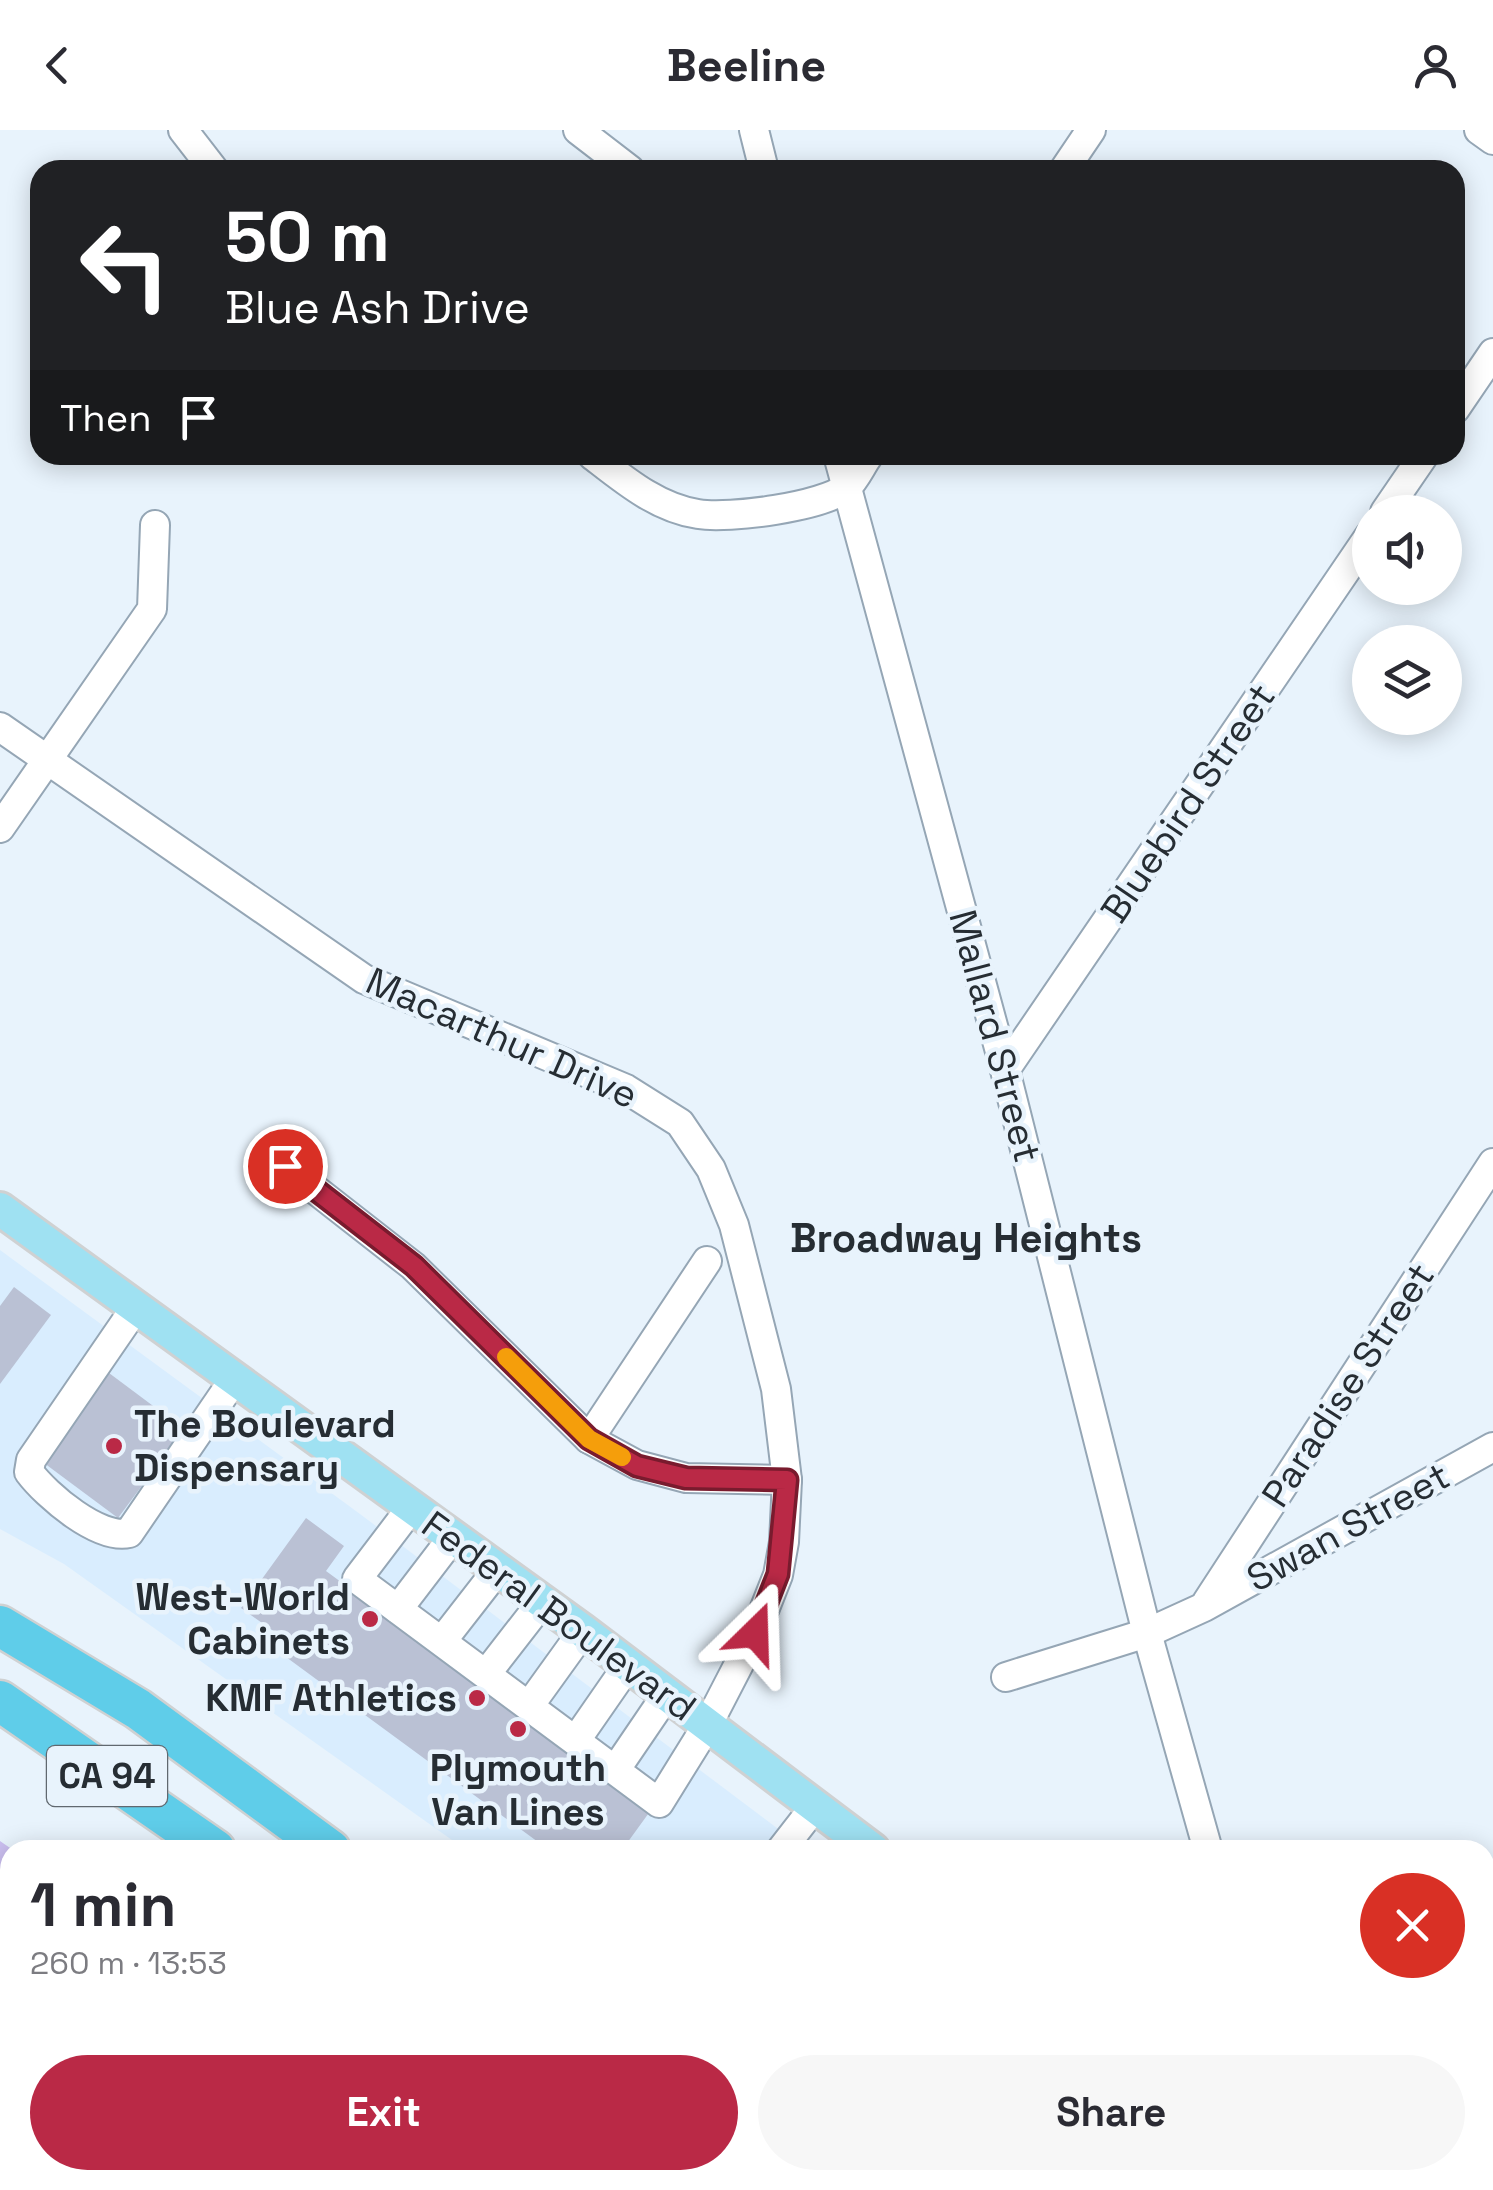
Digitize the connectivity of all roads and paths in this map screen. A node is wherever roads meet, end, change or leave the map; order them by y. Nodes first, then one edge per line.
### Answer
1 (182, 130) edge
2 (578, 130) edge
3 (754, 130) edge
4 (1091, 130) edge
5 (1479, 130) edge
6 (1493, 140) edge
7 (206, 160) edge
8 (617, 160) edge
9 (762, 160) edge
10 (1071, 160) edge
11 (1493, 353) edge
12 (1465, 394) edge
13 (605, 465) edge
14 (840, 465) edge
15 (862, 465) edge
16 (1417, 465) edge
17 (846, 488) junction
18 (1397, 495) edge
19 (156, 525) dead end
20 (1352, 561) edge
21 (0, 727) edge
22 (48, 760) junction
23 (0, 828) edge
24 (1006, 1070) junction
25 (1493, 1163) edge
26 (285, 1166) dead end
27 (0, 1209) edge
28 (706, 1261) dead end
29 (136, 1307) junction
30 (235, 1378) junction
31 (589, 1439) junction
32 (1493, 1447) edge
33 (787, 1480) junction
34 (411, 1508) junction
35 (453, 1537) junction
36 (498, 1569) junction
37 (542, 1602) junction
38 (1204, 1608) junction
39 (398, 1609) junction
40 (0, 1626) edge
41 (583, 1631) junction
42 (1147, 1632) junction
43 (442, 1642) junction
44 (628, 1665) junction
45 (486, 1674) junction
46 (1006, 1677) dead end
47 (667, 1694) junction
48 (0, 1701) edge
49 (529, 1706) junction
50 (708, 1724) junction
51 (576, 1740) junction
52 (616, 1770) junction
53 (816, 1805) junction
54 (200, 1840) edge
55 (316, 1840) edge
56 (789, 1840) edge
57 (861, 1840) edge
58 (1205, 1840) edge

1 - 7 street
2 - 8 street
3 - 9 street
4 - 10 street
5 - 6 street
11 - 12 street
13 - 17 street
14 - 17 street, Mallard Street
15 - 17 street
16 - 18 street
17 - 24 street, Mallard Street
19 - 22 street
20 - 24 street, Bluebird Street
21 - 22 street, Macarthur Drive
22 - 23 street
22 - 33 street, Macarthur Drive
24 - 42 street, Mallard Street
25 - 38 street, Paradise Street
26 - 31 street
27 - 29 main road, Federal Boulevard
28 - 31 street
29 - 30 main road, Federal Boulevard
29 - 30 street
30 - 34 main road, Federal Boulevard
31 - 33 street
32 - 38 street, Swan Street
33 - 50 street, Macarthur Drive
34 - 35 main road, Federal Boulevard
34 - 39 street
35 - 36 main road, Federal Boulevard
35 - 39 street
36 - 37 main road, Federal Boulevard
36 - 43 street
37 - 41 main road, Federal Boulevard
37 - 45 street
38 - 42 street, Swan Street
39 - 43 street
40 - 55 highway, CA 94
41 - 44 main road, Federal Boulevard
41 - 49 street
42 - 46 street, Swan Street
42 - 58 street, Mallard Street
43 - 45 street
44 - 47 main road, Federal Boulevard
44 - 51 street
45 - 49 street
47 - 50 main road, Federal Boulevard
47 - 52 street
48 - 54 highway, CA 94
49 - 51 street
50 - 52 street, Macarthur Drive
50 - 53 main road, Federal Boulevard
51 - 52 street
53 - 56 street
53 - 57 main road, Federal Boulevard

